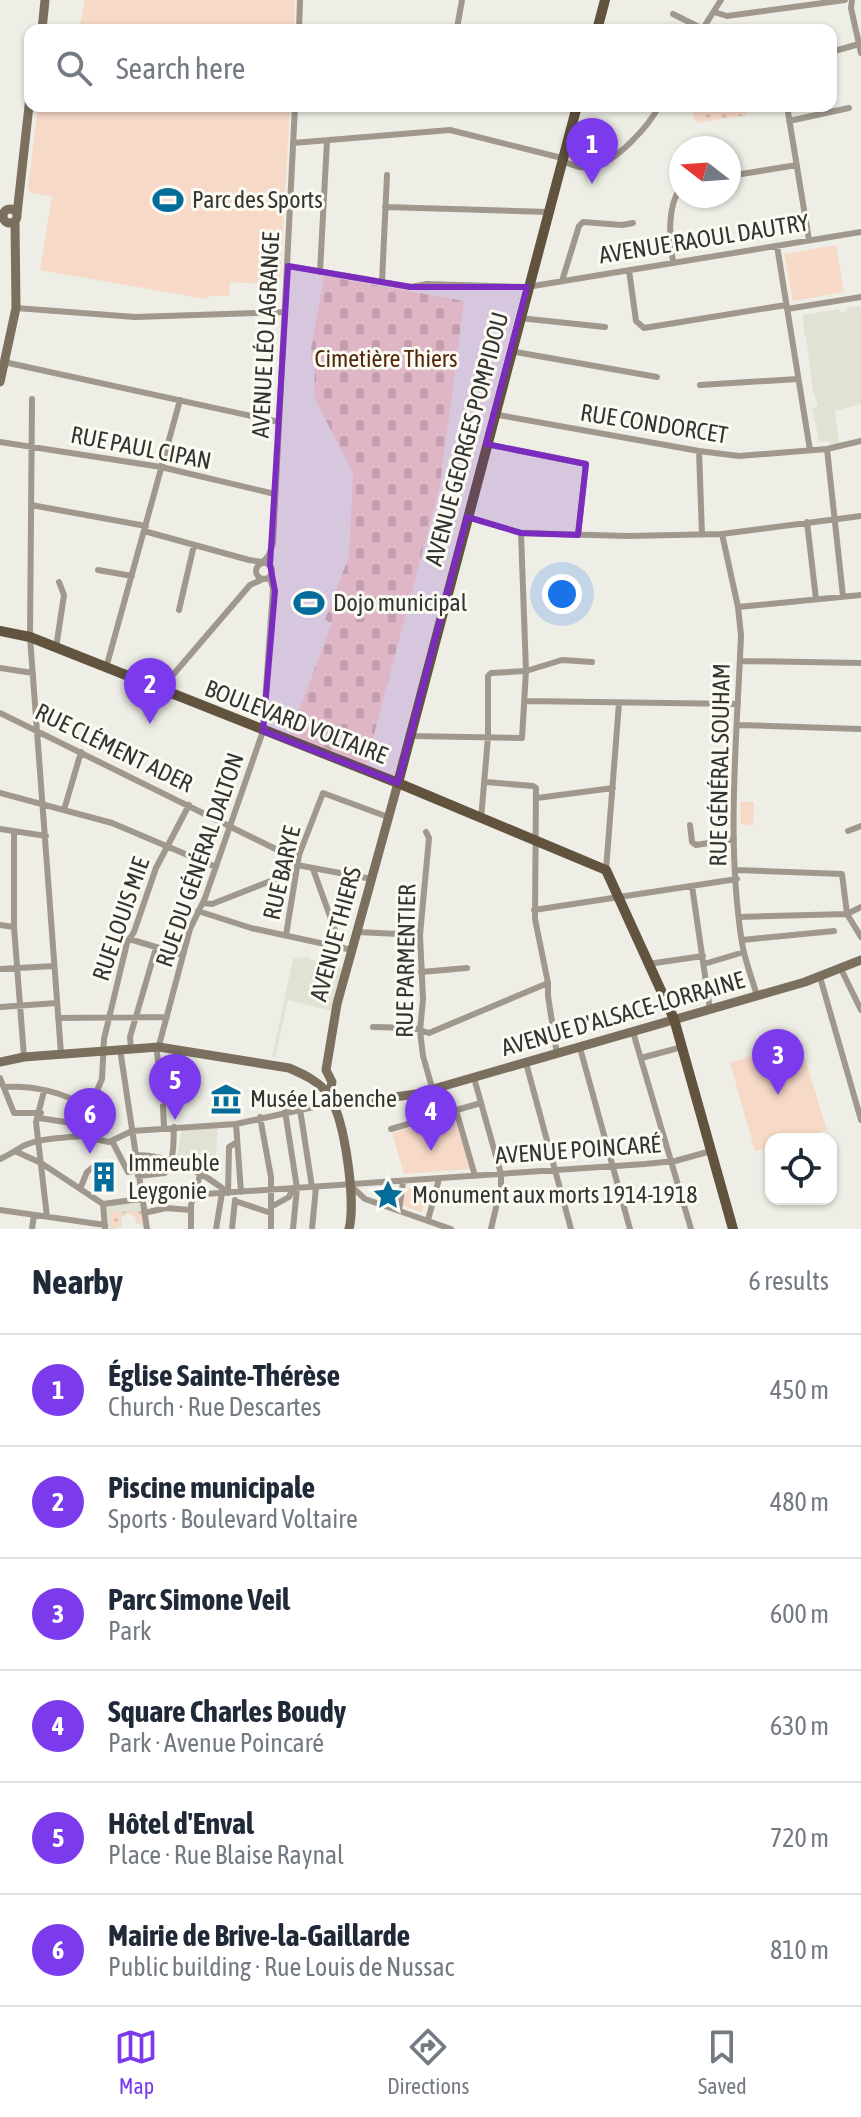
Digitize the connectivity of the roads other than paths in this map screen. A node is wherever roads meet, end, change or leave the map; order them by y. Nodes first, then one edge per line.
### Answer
1 (45, 0) edge
2 (300, 0) edge
3 (462, 0) edge
4 (605, 0) edge
5 (721, 0) edge
6 (845, 0) edge
7 (852, 0) edge
8 (714, 12) junction
9 (673, 14) dead end
10 (43, 24) edge
11 (298, 24) edge
12 (458, 24) edge
13 (599, 24) edge
14 (692, 24) edge
15 (707, 24) edge
16 (859, 44) edge
17 (837, 50) edge
18 (861, 53) edge
19 (849, 108) dead end
20 (837, 111) edge
21 (28, 112) edge
22 (295, 112) edge
23 (575, 112) edge
24 (655, 112) edge
25 (788, 112) edge
26 (831, 112) edge
27 (789, 121) junction
28 (327, 141) junction
29 (293, 143) junction
30 (562, 160) junction
31 (797, 165) junction
32 (741, 174) edge
33 (387, 175) dead end
34 (385, 207) junction
35 (673, 208) edge
36 (548, 212) junction
37 (7, 218) edge
38 (633, 223) dead end
39 (861, 232) edge
40 (809, 240) junction
41 (777, 246) junction
42 (673, 262) junction
43 (288, 266) junction
44 (320, 272) junction
45 (531, 272) junction
46 (629, 273) junction
47 (562, 281) junction
48 (382, 282) junction
49 (552, 282) junction
50 (527, 287) junction
51 (861, 297) edge
52 (786, 307) junction
53 (16, 308) junction
54 (284, 312) junction
55 (519, 318) junction
56 (605, 327) dead end
57 (510, 351) junction
58 (4, 362) junction
59 (657, 377) dead end
60 (798, 379) junction
61 (0, 382) edge
62 (700, 385) dead end
63 (32, 399) dead end
64 (180, 400) junction
65 (493, 414) junction
66 (279, 422) junction
67 (861, 441) edge
68 (0, 442) edge
69 (486, 444) junction
70 (32, 446) junction
71 (827, 449) junction
72 (810, 450) junction
73 (699, 451) junction
74 (161, 467) junction
75 (275, 494) junction
76 (31, 505) junction
77 (861, 516) edge
78 (467, 517) junction
79 (835, 519) junction
80 (807, 522) junction
81 (145, 529) junction
82 (521, 533) junction
83 (702, 534) junction
84 (722, 534) junction
85 (578, 535) junction
86 (194, 545) junction
87 (264, 564) junction
88 (98, 570) dead end
89 (132, 576) junction
90 (265, 580) junction
91 (59, 582) dead end
92 (861, 595) edge
93 (843, 596) junction
94 (816, 599) junction
95 (738, 607) junction
96 (179, 610) dead end
97 (0, 631) edge
98 (30, 637) junction
99 (56, 648) junction
100 (740, 661) junction
101 (592, 662) dead end
102 (861, 663) edge
103 (0, 668) edge
104 (106, 668) junction
105 (526, 671) junction
106 (33, 673) junction
107 (160, 690) junction
108 (525, 701) junction
109 (619, 703) junction
110 (738, 704) junction
111 (0, 713) edge
112 (738, 725) junction
113 (861, 729) edge
114 (37, 731) junction
115 (263, 731) junction
116 (409, 736) junction
117 (488, 737) junction
118 (81, 752) junction
119 (486, 782) junction
120 (398, 783) junction
121 (613, 788) junction
122 (0, 793) edge
123 (537, 798) junction
124 (43, 805) junction
125 (189, 805) junction
126 (64, 810) junction
127 (388, 817) junction
128 (481, 819) junction
129 (230, 825) junction
130 (690, 825) dead end
131 (861, 826) edge
132 (0, 829) edge
133 (848, 831) dead end
134 (14, 832) junction
135 (426, 832) dead end
136 (46, 836) junction
137 (734, 839) junction
138 (536, 841) junction
139 (166, 847) junction
140 (297, 866) junction
141 (216, 867) junction
142 (313, 869) junction
143 (606, 870) junction
144 (736, 870) junction
145 (372, 879) junction
146 (737, 879) junction
147 (692, 886) junction
148 (619, 896) junction
149 (203, 903) junction
150 (861, 907) edge
151 (534, 910) junction
152 (198, 911) junction
153 (847, 914) junction
154 (739, 917) junction
155 (0, 925) edge
156 (14, 927) junction
157 (834, 931) dead end
158 (357, 932) junction
159 (286, 935) junction
160 (420, 935) junction
161 (861, 937) edge
162 (129, 939) junction
163 (742, 940) junction
164 (335, 945) junction
165 (156, 948) junction
166 (352, 950) junction
167 (744, 952) junction
168 (183, 955) junction
169 (703, 956) junction
170 (861, 960) edge
171 (648, 964) junction
172 (704, 964) junction
173 (54, 966) junction
174 (17, 968) junction
175 (467, 968) dead end
176 (0, 969) edge
177 (841, 969) junction
178 (421, 972) junction
179 (820, 977) junction
180 (548, 983) junction
181 (757, 996) junction
182 (57, 1003) junction
183 (20, 1006) junction
184 (0, 1007) edge
185 (710, 1010) junction
186 (861, 1010) edge
187 (167, 1017) junction
188 (58, 1018) junction
189 (136, 1018) junction
190 (109, 1019) junction
191 (674, 1019) junction
192 (373, 1027) dead end
193 (420, 1031) junction
194 (633, 1032) junction
195 (159, 1047) junction
196 (682, 1047) junction
197 (580, 1048) junction
198 (126, 1049) junction
199 (104, 1050) junction
200 (61, 1054) junction
201 (557, 1054) junction
202 (24, 1057) junction
203 (641, 1058) junction
204 (0, 1062) edge
205 (526, 1063) junction
206 (0, 1078) edge
207 (474, 1078) junction
208 (161, 1085) dead end
209 (4, 1087) junction
210 (433, 1090) junction
211 (44, 1091) junction
212 (4, 1097) edge
213 (331, 1099) junction
214 (352, 1103) junction
215 (481, 1103) junction
216 (163, 1106) dead end
217 (300, 1109) junction
218 (456, 1110) junction
219 (285, 1111) junction
220 (439, 1112) dead end
221 (40, 1115) junction
222 (260, 1117) junction
223 (861, 1120) edge
224 (339, 1122) junction
225 (236, 1124) junction
226 (85, 1125) dead end
227 (174, 1127) junction
228 (164, 1128) junction
229 (391, 1129) dead end
230 (132, 1131) junction
231 (112, 1141) junction
232 (39, 1142) junction
233 (237, 1142) junction
234 (711, 1151) junction
235 (17, 1152) junction
236 (135, 1155) junction
237 (0, 1159) edge
238 (670, 1161) junction
239 (171, 1162) junction
240 (41, 1163) junction
241 (98, 1163) dead end
242 (612, 1167) junction
243 (556, 1170) junction
244 (138, 1173) junction
245 (501, 1174) junction
246 (200, 1175) junction
247 (475, 1176) junction
248 (439, 1179) junction
249 (403, 1182) junction
250 (351, 1186) junction
251 (314, 1187) junction
252 (295, 1188) junction
253 (80, 1189) junction
254 (271, 1190) junction
255 (239, 1192) junction
256 (225, 1193) junction
257 (193, 1195) junction
258 (142, 1199) junction
259 (365, 1199) junction
260 (235, 1201) junction
261 (103, 1204) junction
262 (0, 1210) edge
263 (190, 1210) junction
264 (271, 1210) junction
265 (399, 1211) junction
266 (353, 1212) junction
267 (144, 1213) junction
268 (34, 1215) junction
269 (47, 1217) junction
270 (428, 1220) junction
271 (105, 1227) edge
272 (32, 1229) edge
273 (147, 1229) edge
274 (191, 1229) edge
275 (216, 1229) edge
276 (232, 1229) edge
277 (271, 1229) edge
278 (293, 1229) edge
279 (312, 1229) edge
280 (349, 1229) edge
281 (451, 1229) edge
282 (491, 1229) edge
283 (571, 1229) edge
284 (630, 1229) edge
285 (691, 1229) edge
286 (733, 1229) edge

1 - 10 main road
2 - 11 street
3 - 12 street
4 - 13 main road
5 - 8 street
6 - 8 street
7 - 16 street
8 - 15 street
9 - 14 street
16 - 17 street
16 - 18 street
19 - 20 street
21 - 37 main road
22 - 29 street, AVENUE LÉO LAGRANGE
23 - 30 main road, AVENUE GEORGES POMPIDOU
24 - 30 street
25 - 27 street
26 - 27 street
27 - 31 street
28 - 29 street
28 - 30 street
28 - 44 street
29 - 43 street, AVENUE LÉO LAGRANGE
30 - 36 main road, AVENUE GEORGES POMPIDOU
31 - 32 street
31 - 40 street
33 - 34 street
34 - 36 street
34 - 48 street
35 - 42 street
36 - 45 main road, AVENUE GEORGES POMPIDOU
37 - 53 main road
38 - 47 street
39 - 40 street, AVENUE RAOUL DAUTRY
40 - 41 street, AVENUE RAOUL DAUTRY
41 - 42 street, AVENUE RAOUL DAUTRY
41 - 52 street
42 - 46 street, AVENUE RAOUL DAUTRY
43 - 44 street, AVENUE RAOUL DAUTRY
43 - 54 street, AVENUE LÉO LAGRANGE
44 - 48 street, AVENUE RAOUL DAUTRY
45 - 49 street
45 - 50 main road, AVENUE GEORGES POMPIDOU
46 - 47 street, AVENUE RAOUL DAUTRY
46 - 52 street
47 - 49 street, AVENUE RAOUL DAUTRY
48 - 50 street, AVENUE RAOUL DAUTRY
49 - 50 street, AVENUE RAOUL DAUTRY
50 - 55 main road, AVENUE GEORGES POMPIDOU
51 - 52 street
52 - 60 street
53 - 54 street
53 - 58 main road
54 - 66 street, AVENUE LÉO LAGRANGE
55 - 56 street
55 - 57 main road, AVENUE GEORGES POMPIDOU
57 - 59 street
57 - 65 main road, AVENUE GEORGES POMPIDOU
58 - 61 main road
58 - 64 street
60 - 62 street
60 - 72 street
63 - 70 street
64 - 66 street
64 - 74 street
65 - 69 main road, AVENUE GEORGES POMPIDOU
65 - 73 street, RUE CONDORCET
66 - 75 street, AVENUE LÉO LAGRANGE
67 - 71 street, RUE CONDORCET
68 - 70 street, RUE PAUL CIPAN
69 - 78 main road, AVENUE GEORGES POMPIDOU
69 - 85 street
70 - 74 street, RUE PAUL CIPAN
70 - 76 street
71 - 72 street, RUE CONDORCET
71 - 79 street
72 - 73 street, RUE CONDORCET
73 - 83 street
74 - 75 street, RUE PAUL CIPAN
74 - 81 street
75 - 87 street, AVENUE LÉO LAGRANGE
76 - 81 street
76 - 98 street
77 - 79 street
78 - 82 street
78 - 116 main road, AVENUE GEORGES POMPIDOU
79 - 80 street
79 - 93 street
80 - 84 street
80 - 94 street
81 - 86 street
81 - 89 street
82 - 85 street
82 - 105 street
83 - 84 street
83 - 85 street
84 - 95 street, RUE GÉNÉRAL SOUHAM
86 - 87 street
86 - 96 street
87 - 90 street
87 - 90 street
88 - 89 street
89 - 104 street
90 - 107 street
90 - 115 street
91 - 99 street
92 - 93 street
93 - 94 street
94 - 95 street
95 - 100 street, RUE GÉNÉRAL SOUHAM
97 - 98 main road, BOULEVARD VOLTAIRE
98 - 99 main road, BOULEVARD VOLTAIRE
98 - 106 street
99 - 104 main road, BOULEVARD VOLTAIRE
100 - 102 street
100 - 110 street, RUE GÉNÉRAL SOUHAM
101 - 105 street
103 - 106 street
104 - 107 main road, BOULEVARD VOLTAIRE
105 - 108 street
105 - 117 street
106 - 114 street
107 - 115 main road, BOULEVARD VOLTAIRE
108 - 109 street
108 - 117 street
109 - 110 street
109 - 121 street
110 - 112 street, RUE GÉNÉRAL SOUHAM
111 - 114 street, RUE CLÉMENT ADER
112 - 113 street
112 - 137 street, RUE GÉNÉRAL SOUHAM
114 - 118 street, RUE CLÉMENT ADER
114 - 124 street
115 - 120 main road, BOULEVARD VOLTAIRE
115 - 129 street, RUE DU GÉNÉRAL DALTON
116 - 117 street
116 - 120 main road, AVENUE GEORGES POMPIDOU
117 - 119 street
118 - 125 street, RUE CLÉMENT ADER
118 - 126 street
119 - 123 street
119 - 128 street
120 - 127 main road, AVENUE THIERS
120 - 128 main road, BOULEVARD VOLTAIRE
121 - 123 street
121 - 143 street
122 - 124 street
123 - 138 street
124 - 126 street
124 - 136 street
125 - 129 street, RUE CLÉMENT ADER
125 - 139 street, RUE LOUIS MIE
126 - 139 street
127 - 140 street, RUE BARYE
127 - 145 main road, AVENUE THIERS
128 - 138 main road, BOULEVARD VOLTAIRE
129 - 140 street, RUE CLÉMENT ADER
129 - 141 street, RUE DU GÉNÉRAL DALTON
130 - 137 street
131 - 133 street
132 - 134 street
134 - 136 street
134 - 156 street
135 - 160 street, RUE PARMENTIER
136 - 173 street
137 - 144 street, RUE GÉNÉRAL SOUHAM
138 - 143 main road, BOULEVARD VOLTAIRE
138 - 151 street
139 - 141 street
139 - 162 street, RUE LOUIS MIE
140 - 142 street, RUE CLÉMENT ADER
140 - 149 street
140 - 159 street, RUE BARYE
141 - 149 street, RUE DU GÉNÉRAL DALTON
142 - 145 street, RUE CLÉMENT ADER
142 - 164 street
143 - 148 main road
144 - 146 street, RUE GÉNÉRAL SOUHAM
144 - 153 street
145 - 158 main road, AVENUE THIERS
146 - 147 street
146 - 154 street, RUE GÉNÉRAL SOUHAM
147 - 148 street
147 - 169 street
148 - 151 street
148 - 171 main road
149 - 152 street, RUE DU GÉNÉRAL DALTON
150 - 153 street
151 - 180 street
152 - 159 street
152 - 168 street, RUE DU GÉNÉRAL DALTON
153 - 154 street
153 - 161 street
154 - 163 street, RUE GÉNÉRAL SOUHAM
155 - 156 street
156 - 174 street
157 - 163 street
158 - 160 street
158 - 166 main road, AVENUE THIERS
159 - 164 street
160 - 178 street, RUE PARMENTIER
162 - 165 street
162 - 190 street, RUE LOUIS MIE
163 - 167 street, RUE GÉNÉRAL SOUHAM
164 - 166 street
165 - 168 street
165 - 189 street
166 - 213 main road, AVENUE THIERS
167 - 172 street
167 - 181 street, RUE GÉNÉRAL SOUHAM
168 - 187 street, RUE DU GÉNÉRAL DALTON
169 - 171 street
169 - 172 street
170 - 177 main road, AVENUE D'ALSACE-LORRAINE
171 - 191 main road
172 - 185 street
173 - 174 street
173 - 182 street
174 - 176 street
174 - 183 street
175 - 178 street
177 - 179 main road, AVENUE D'ALSACE-LORRAINE
177 - 186 street
178 - 193 street, RUE PARMENTIER
179 - 181 main road, AVENUE D'ALSACE-LORRAINE
179 - 223 street
180 - 193 street
180 - 201 street
181 - 185 main road, AVENUE D'ALSACE-LORRAINE
182 - 183 street
182 - 188 street
183 - 184 street
183 - 202 street
185 - 191 main road, AVENUE D'ALSACE-LORRAINE
187 - 189 street
187 - 195 street, RUE DU GÉNÉRAL DALTON
188 - 190 street
188 - 200 street
189 - 190 street
189 - 198 street
190 - 199 street, RUE LOUIS MIE
191 - 194 main road, AVENUE D'ALSACE-LORRAINE
191 - 196 main road
192 - 193 street
193 - 210 street, RUE PARMENTIER
194 - 197 main road, AVENUE D'ALSACE-LORRAINE
194 - 203 street
195 - 198 main road
195 - 208 street, RUE DU GÉNÉRAL DALTON
195 - 213 main road
196 - 203 street
196 - 234 main road
197 - 201 main road, AVENUE D'ALSACE-LORRAINE
197 - 242 street
198 - 199 main road
198 - 230 street
199 - 200 main road
199 - 211 street, RUE LOUIS MIE
200 - 202 main road
201 - 205 main road, AVENUE D'ALSACE-LORRAINE
202 - 204 main road
203 - 238 street
205 - 207 main road, AVENUE D'ALSACE-LORRAINE
205 - 243 street
206 - 209 street
207 - 210 main road, AVENUE D'ALSACE-LORRAINE
207 - 215 street
209 - 211 street
209 - 212 street
210 - 214 main road, AVENUE D'ALSACE-LORRAINE
210 - 220 street, RUE PARMENTIER
211 - 221 street
212 - 221 street
213 - 214 main road
213 - 217 street
213 - 224 main road, AVENUE THIERS
214 - 224 main road
215 - 218 street
215 - 245 street
216 - 228 street
217 - 219 street
217 - 251 street
218 - 229 street
218 - 247 street
219 - 222 street
219 - 252 street
221 - 226 street
221 - 232 street
222 - 225 street
222 - 254 street
224 - 250 main road, AVENUE THIERS
225 - 227 street
225 - 233 street
227 - 228 street
227 - 239 street
228 - 230 street
230 - 231 street
230 - 236 street
231 - 232 street
231 - 244 street
232 - 235 street
232 - 240 street
233 - 255 street
233 - 256 street
234 - 238 street, AVENUE POINCARÉ
234 - 286 main road
235 - 237 street
235 - 240 street
236 - 239 street
236 - 244 street
238 - 242 street, AVENUE POINCARÉ
238 - 285 street
239 - 244 street
239 - 246 street
240 - 253 street
240 - 269 street
241 - 253 street
242 - 243 street, AVENUE POINCARÉ
242 - 284 street
243 - 245 street, AVENUE POINCARÉ
243 - 283 street
244 - 258 street
245 - 247 street, AVENUE POINCARÉ
245 - 282 street
246 - 256 street
246 - 257 street
247 - 248 street, AVENUE POINCARÉ
248 - 249 street, AVENUE POINCARÉ
248 - 270 street
249 - 250 street, AVENUE POINCARÉ
249 - 265 street
250 - 251 street, AVENUE POINCARÉ
250 - 259 street
250 - 266 main road, AVENUE THIERS
251 - 252 street, AVENUE POINCARÉ
251 - 279 street
252 - 254 street, AVENUE POINCARÉ
252 - 264 street
252 - 278 street
253 - 261 street
254 - 255 street, AVENUE POINCARÉ
254 - 264 street
255 - 256 street, AVENUE POINCARÉ
255 - 260 street
256 - 257 street, AVENUE POINCARÉ
256 - 275 street
257 - 258 street, AVENUE POINCARÉ
257 - 263 street
258 - 261 street, AVENUE POINCARÉ
258 - 267 street
259 - 265 street
259 - 266 street
260 - 264 street
260 - 276 street
261 - 271 street
262 - 268 street
263 - 267 street
263 - 274 street
264 - 277 street
265 - 270 street
266 - 280 main road, AVENUE THIERS
267 - 273 street
268 - 269 street
268 - 272 street
269 - 271 street
270 - 281 street

